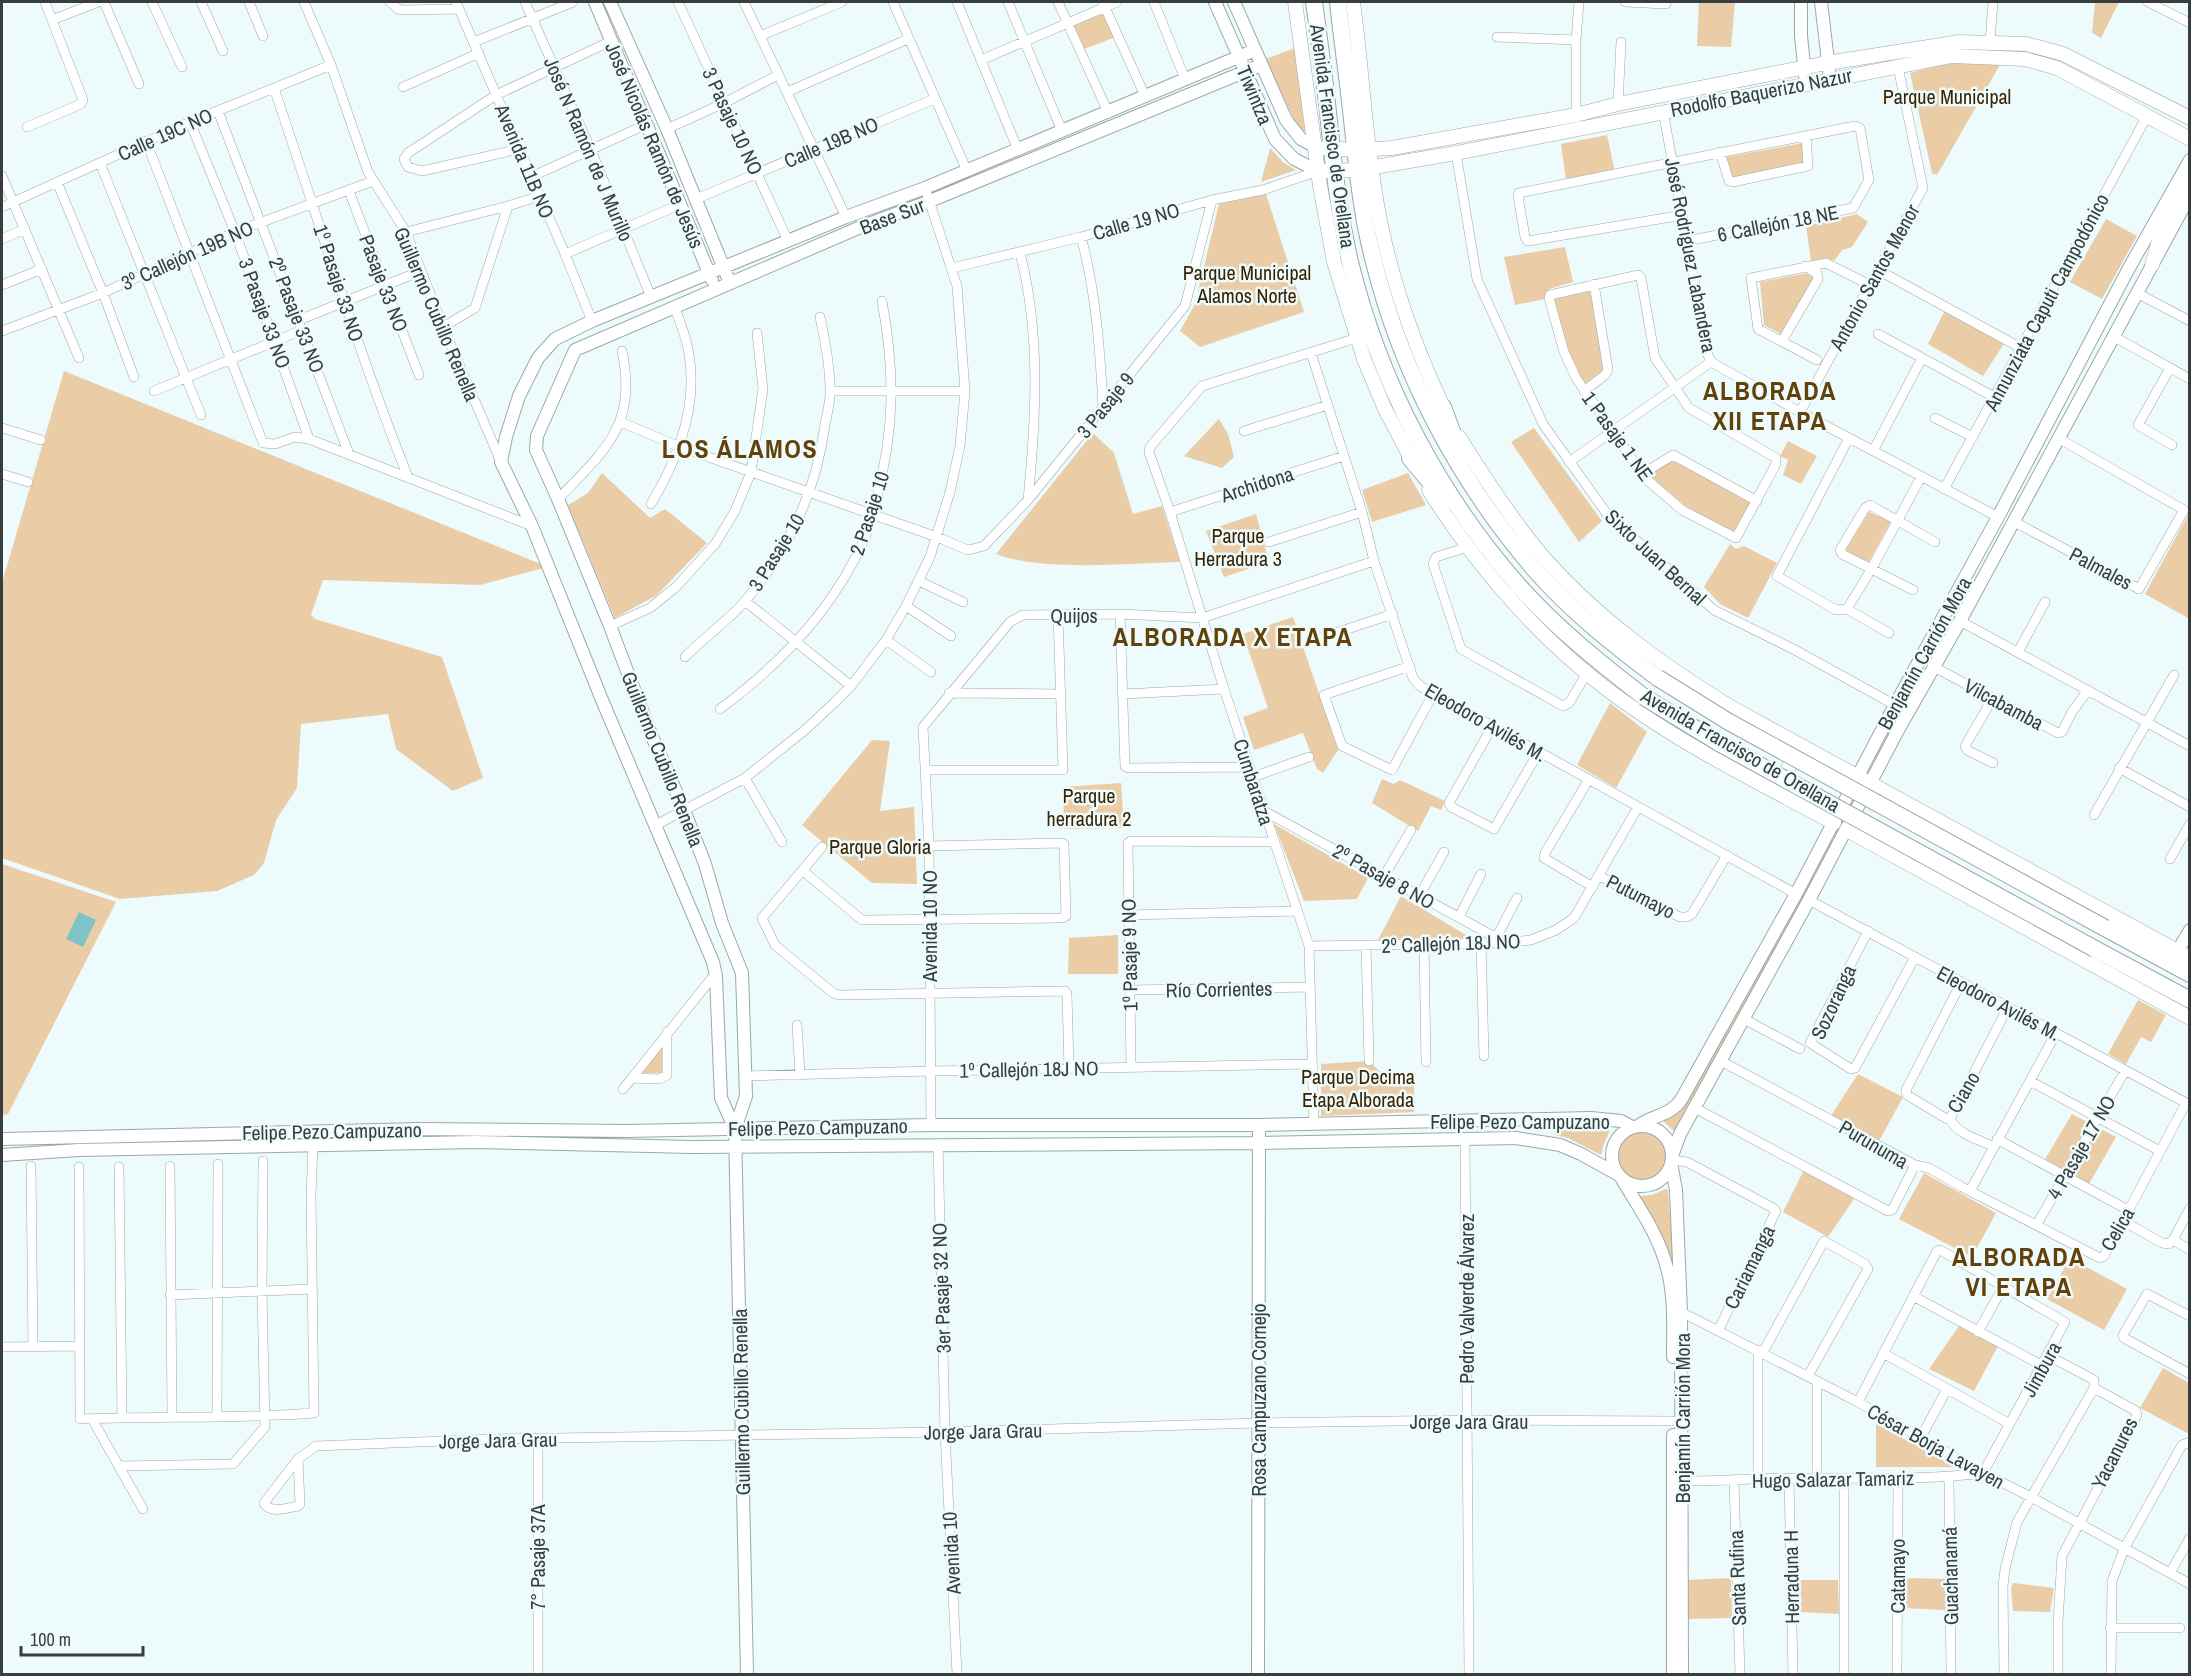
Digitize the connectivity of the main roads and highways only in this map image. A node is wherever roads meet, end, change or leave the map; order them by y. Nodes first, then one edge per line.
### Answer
1 (595, 2) edge
2 (610, 2) edge
3 (1215, 2) edge
4 (1234, 2) edge
5 (1295, 2) edge
6 (1314, 2) edge
7 (1338, 2) edge
8 (1353, 2) edge
9 (1801, 2) edge
10 (1821, 2) edge
11 (1255, 50) junction
12 (1239, 57) junction
13 (1827, 63) junction
14 (1262, 65) junction
15 (1804, 68) junction
16 (1244, 72) junction
17 (1830, 78) junction
18 (1806, 84) junction
19 (2190, 117) edge
20 (2163, 124) junction
21 (2190, 133) edge
22 (2190, 139) edge
23 (1324, 148) junction
24 (1362, 150) junction
25 (2190, 159) edge
26 (1364, 169) junction
27 (1326, 171) junction
28 (2190, 173) edge
29 (2190, 195) edge
30 (2152, 265) junction
31 (724, 267) junction
32 (2129, 268) junction
33 (709, 273) junction
34 (730, 283) junction
35 (716, 289) junction
36 (2122, 319) junction
37 (553, 401) joint
38 (1443, 407) junction
39 (1410, 458) junction
40 (501, 462) joint
41 (1471, 485) junction
42 (1471, 524) junction
43 (1940, 623) junction
44 (1934, 667) junction
45 (1914, 669) junction
46 (1909, 711) junction
47 (1779, 733) junction
48 (1858, 775) junction
49 (1758, 782) junction
50 (1872, 783) junction
51 (1834, 823) junction
52 (1946, 824) junction
53 (1847, 830) junction
54 (1919, 870) junction
55 (2190, 930) edge
56 (2183, 955) edge
57 (2190, 974) edge
58 (2190, 1000) edge
59 (2190, 1018) edge
60 (1284, 1124) junction
61 (1259, 1125) junction
62 (1635, 1126) junction
63 (418, 1129) junction
64 (735, 1129) junction
65 (2, 1138) edge
66 (418, 1143) junction
67 (1260, 1143) junction
68 (1284, 1143) junction
69 (736, 1146) junction
70 (2, 1155) edge
71 (1672, 1159) junction
72 (1620, 1177) junction
73 (747, 1674) edge
74 (1258, 1674) edge
75 (1673, 1674) edge
76 (1682, 1674) edge

1 - 33 main road, José Nicolás Ramón de Jesús
2 - 31 main road, José Nicolás Ramón de Jesús
3 - 12 main road, Tiwintza
4 - 11 main road, Tiwintza
5 - 23 main road, Avenida Francisco de Orellana
6 - 23 highway, Avenida Francisco de Orellana
7 - 24 highway, Avenida Francisco de Orellana
8 - 24 main road, Avenida Francisco de Orellana
9 - 15 main road
10 - 13 main road
11 - 12 main road, Base Sur
11 - 14 main road, Tiwintza
12 - 16 main road, Tiwintza
12 - 31 main road, Base Sur
13 - 15 main road, Rodolfo Baquerizo Nazur
13 - 17 main road
13 - 19 main road, Rodolfo Baquerizo Nazur
14 - 16 main road, Base Sur
14 - 23 main road, Tiwintza
15 - 18 main road
15 - 24 main road, Rodolfo Baquerizo Nazur
16 - 27 main road, Tiwintza
16 - 34 main road, Base Sur
17 - 18 main road, Rodolfo Baquerizo Nazur
17 - 20 main road, Rodolfo Baquerizo Nazur
18 - 26 main road, Rodolfo Baquerizo Nazur
20 - 21 main road
20 - 22 main road, Rodolfo Baquerizo Nazur
23 - 24 main road, Rodolfo Baquerizo Nazur
23 - 27 highway, Avenida Francisco de Orellana
24 - 26 highway, Avenida Francisco de Orellana
25 - 32 main road, Benjamín Carrión Mora
26 - 27 main road, Rodolfo Baquerizo Nazur
26 - 38 main road, Avenida Francisco de Orellana
26 - 41 highway, Avenida Francisco de Orellana
27 - 39 main road, Avenida Francisco de Orellana
27 - 42 highway, Avenida Francisco de Orellana
28 - 30 main road
29 - 30 main road, Benjamín Carrión Mora
30 - 36 main road, Benjamín Carrión Mora
31 - 33 main road, Base Sur
31 - 34 main road, José Nicolás Ramón de Jesús
32 - 36 main road
32 - 43 main road, Benjamín Carrión Mora
33 - 35 main road, José Nicolás Ramón de Jesús
33 - 40 main road, Base Sur
34 - 35 main road, Base Sur
35 - 37 main road, Base Sur
36 - 44 main road, Benjamín Carrión Mora
37 - 64 main road, Guillermo Cubillo Renella
38 - 41 highway
38 - 47 main road, Avenida Francisco de Orellana
39 - 42 highway
39 - 49 main road, Avenida Francisco de Orellana
40 - 64 main road, Guillermo Cubillo Renella
41 - 57 highway, Avenida Francisco de Orellana, bridge
42 - 58 highway, Avenida Francisco de Orellana, bridge
43 - 44 main road
43 - 45 main road, Benjamín Carrión Mora
44 - 46 main road, Benjamín Carrión Mora
45 - 46 main road
45 - 48 main road, Benjamín Carrión Mora
46 - 50 main road, Benjamín Carrión Mora
47 - 48 main road, Avenida Francisco de Orellana
47 - 49 main road
48 - 50 main road, Avenida Francisco de Orellana
48 - 51 main road, Benjamín Carrión Mora
49 - 51 main road, Avenida Francisco de Orellana
50 - 52 main road, Avenida Francisco de Orellana
50 - 53 main road, Benjamín Carrión Mora
51 - 62 main road, Benjamín Carrión Mora
52 - 54 main road
52 - 56 main road, Avenida Francisco de Orellana
53 - 54 main road, Avenida Francisco de Orellana
53 - 71 main road, Benjamín Carrión Mora
54 - 59 main road, Avenida Francisco de Orellana
55 - 56 main road
60 - 61 main road, Felipe Pezo Campuzano
60 - 62 main road, Felipe Pezo Campuzano
60 - 68 main road
61 - 64 main road, Felipe Pezo Campuzano
61 - 67 main road, Rosa Campuzano Cornejo
62 - 71 main road
62 - 72 main road
63 - 64 main road, Felipe Pezo Campuzano
63 - 65 main road, Felipe Pezo Campuzano
63 - 66 main road
64 - 69 main road, Guillermo Cubillo Renella
66 - 69 main road, Felipe Pezo Campuzano
66 - 70 main road, Felipe Pezo Campuzano
67 - 68 main road, Felipe Pezo Campuzano
67 - 69 main road, Felipe Pezo Campuzano
67 - 74 main road, Rosa Campuzano Cornejo
68 - 72 main road, Felipe Pezo Campuzano
69 - 73 main road, Guillermo Cubillo Renella
71 - 72 main road
71 - 76 main road, Benjamín Carrión Mora
72 - 75 main road, Benjamín Carrión Mora

